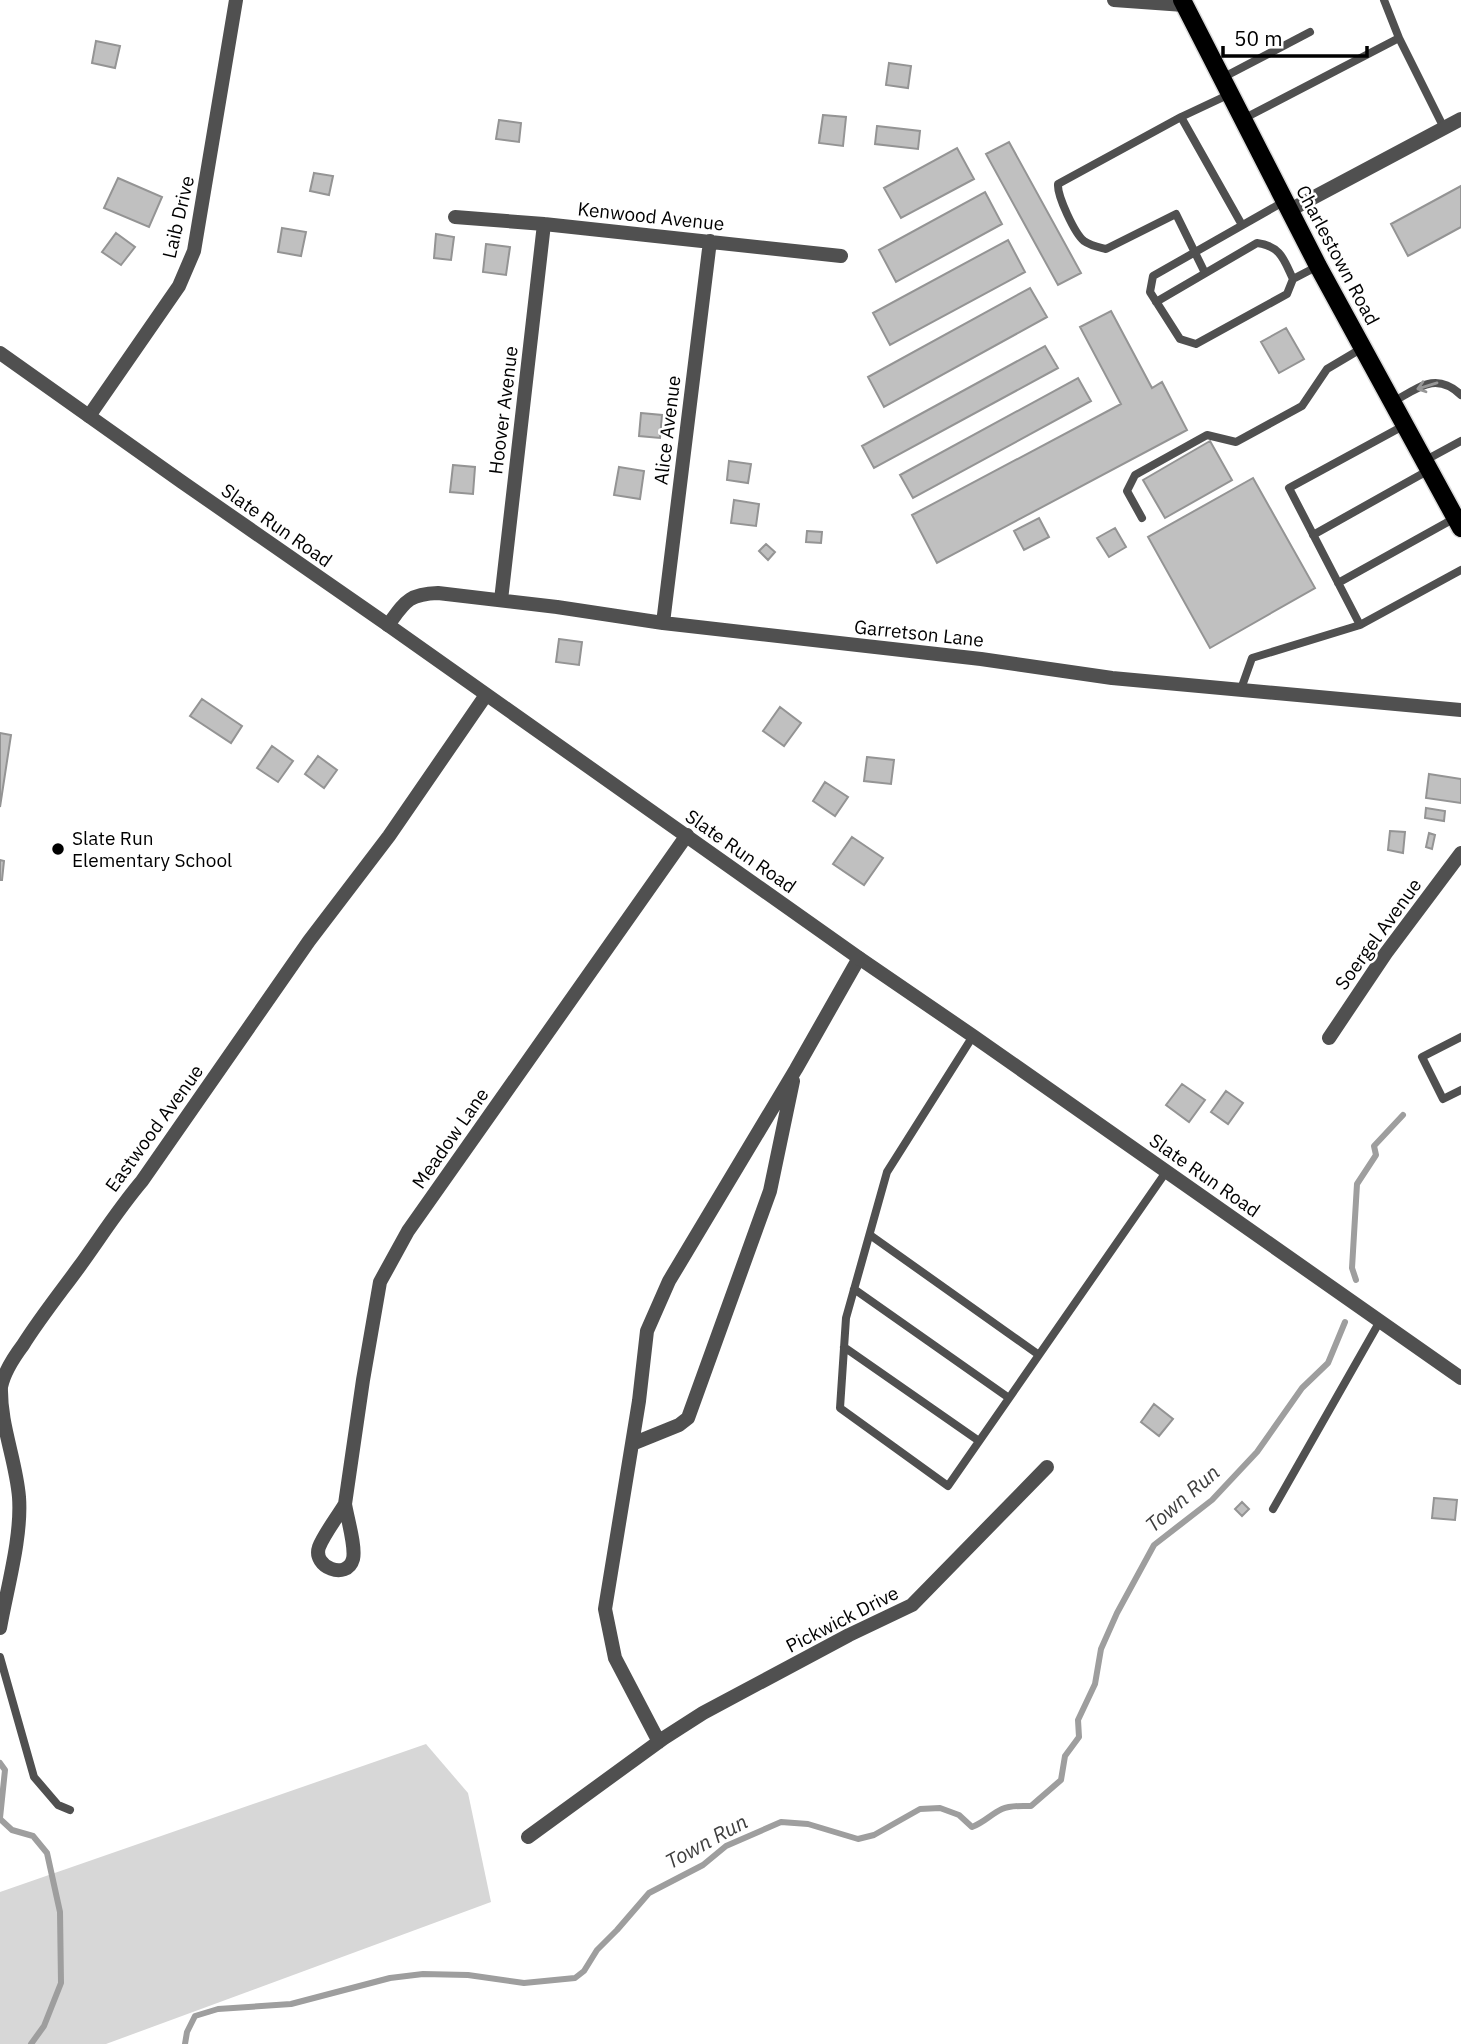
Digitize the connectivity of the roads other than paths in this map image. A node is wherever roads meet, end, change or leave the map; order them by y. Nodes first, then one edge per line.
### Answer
1 (236, 0) edge
2 (1114, 0) edge
3 (1384, 0) edge
4 (1183, 3) edge
5 (1310, 32) dead end
6 (1399, 38) junction
7 (1226, 86) junction
8 (1181, 117) junction
9 (1243, 119) junction
10 (1461, 119) edge
11 (1444, 128) junction
12 (1287, 205) junction
13 (456, 217) dead end
14 (544, 224) junction
15 (1242, 225) junction
16 (710, 241) junction
17 (1195, 252) junction
18 (841, 256) dead end
19 (1318, 266) junction
20 (1205, 273) junction
21 (1293, 279) junction
22 (1156, 302) junction
23 (1363, 347) junction
24 (0, 353) edge
25 (1461, 395) edge
26 (1393, 402) junction
27 (89, 416) junction
28 (1405, 425) junction
29 (1461, 441) edge
30 (1427, 466) junction
31 (1142, 518) dead end
32 (1458, 523) edge
33 (1313, 535) junction
34 (1461, 570) edge
35 (1338, 583) junction
36 (501, 600) junction
37 (663, 623) junction
38 (388, 625) junction
39 (1360, 625) junction
40 (1241, 689) junction
41 (486, 695) junction
42 (1461, 710) edge
43 (687, 835) junction
44 (1461, 853) edge
45 (859, 958) junction
46 (973, 1036) junction
47 (1461, 1037) edge
48 (1329, 1038) dead end
49 (796, 1069) junction
50 (1461, 1090) edge
51 (1166, 1172) junction
52 (870, 1235) junction
53 (854, 1289) junction
54 (1380, 1321) junction
55 (844, 1348) junction
56 (1039, 1355) junction
57 (3, 1373) edge
58 (1461, 1378) edge
59 (1009, 1398) junction
60 (979, 1441) junction
61 (632, 1444) junction
62 (1048, 1467) dead end
63 (345, 1504) dead end
64 (1273, 1509) dead end
65 (0, 1628) edge
66 (0, 1657) edge
67 (659, 1742) junction
68 (70, 1810) dead end
69 (528, 1837) dead end

1 - 27 street, Laib Drive
2 - 4 street
3 - 6 lane
4 - 7 main road, Charlestown Road
5 - 7 lane
6 - 9 lane
6 - 11 lane
7 - 8 lane
7 - 9 main road, Charlestown Road
8 - 15 lane
8 - 17 lane
9 - 12 main road, Charlestown Road
10 - 11 street
11 - 12 street
12 - 15 lane
12 - 19 main road, Charlestown Road
13 - 14 street, Kenwood Avenue
14 - 16 street, Kenwood Avenue
14 - 36 street, Hoover Avenue
15 - 17 lane
16 - 18 street, Kenwood Avenue
16 - 37 street, Alice Avenue
17 - 20 lane
17 - 22 lane
19 - 21 lane
19 - 23 main road, Charlestown Road
20 - 21 lane
20 - 22 lane
21 - 22 lane
23 - 26 main road, Charlestown Road
23 - 31 lane
24 - 27 street, Slate Run Road
25 -> 26 lane
26 - 28 main road, Charlestown Road
27 - 38 street, Slate Run Road
28 - 30 main road, Charlestown Road
28 - 33 lane
29 - 30 lane
30 - 32 main road, Charlestown Road
30 - 33 lane
32 - 35 lane
33 - 35 lane
34 - 39 lane
35 - 39 lane
36 - 37 street, Garretson Lane
36 - 38 street, Garretson Lane
37 - 40 street, Garretson Lane
38 - 41 street, Slate Run Road
39 - 40 lane
40 - 42 street, Garretson Lane
41 - 43 street, Slate Run Road
41 - 57 street, Eastwood Avenue
43 - 45 street, Slate Run Road
43 - 63 street, Meadow Lane
44 - 48 street, Soergel Avenue
45 - 46 street, Slate Run Road
45 - 49 street
46 - 51 street, Slate Run Road
46 - 52 lane
47 - 50 lane
49 - 61 street
49 - 61 street
51 - 54 street, Slate Run Road
51 - 56 lane
52 - 53 lane
52 - 56 lane
53 - 55 lane
53 - 59 lane
54 - 58 street, Slate Run Road
54 - 64 lane
55 - 60 lane
55 - 60 lane
56 - 59 lane
57 - 65 street, Eastwood Avenue
59 - 60 lane
61 - 67 street
62 - 67 street, Pickwick Drive
66 - 68 lane
67 - 69 street, Pickwick Drive

